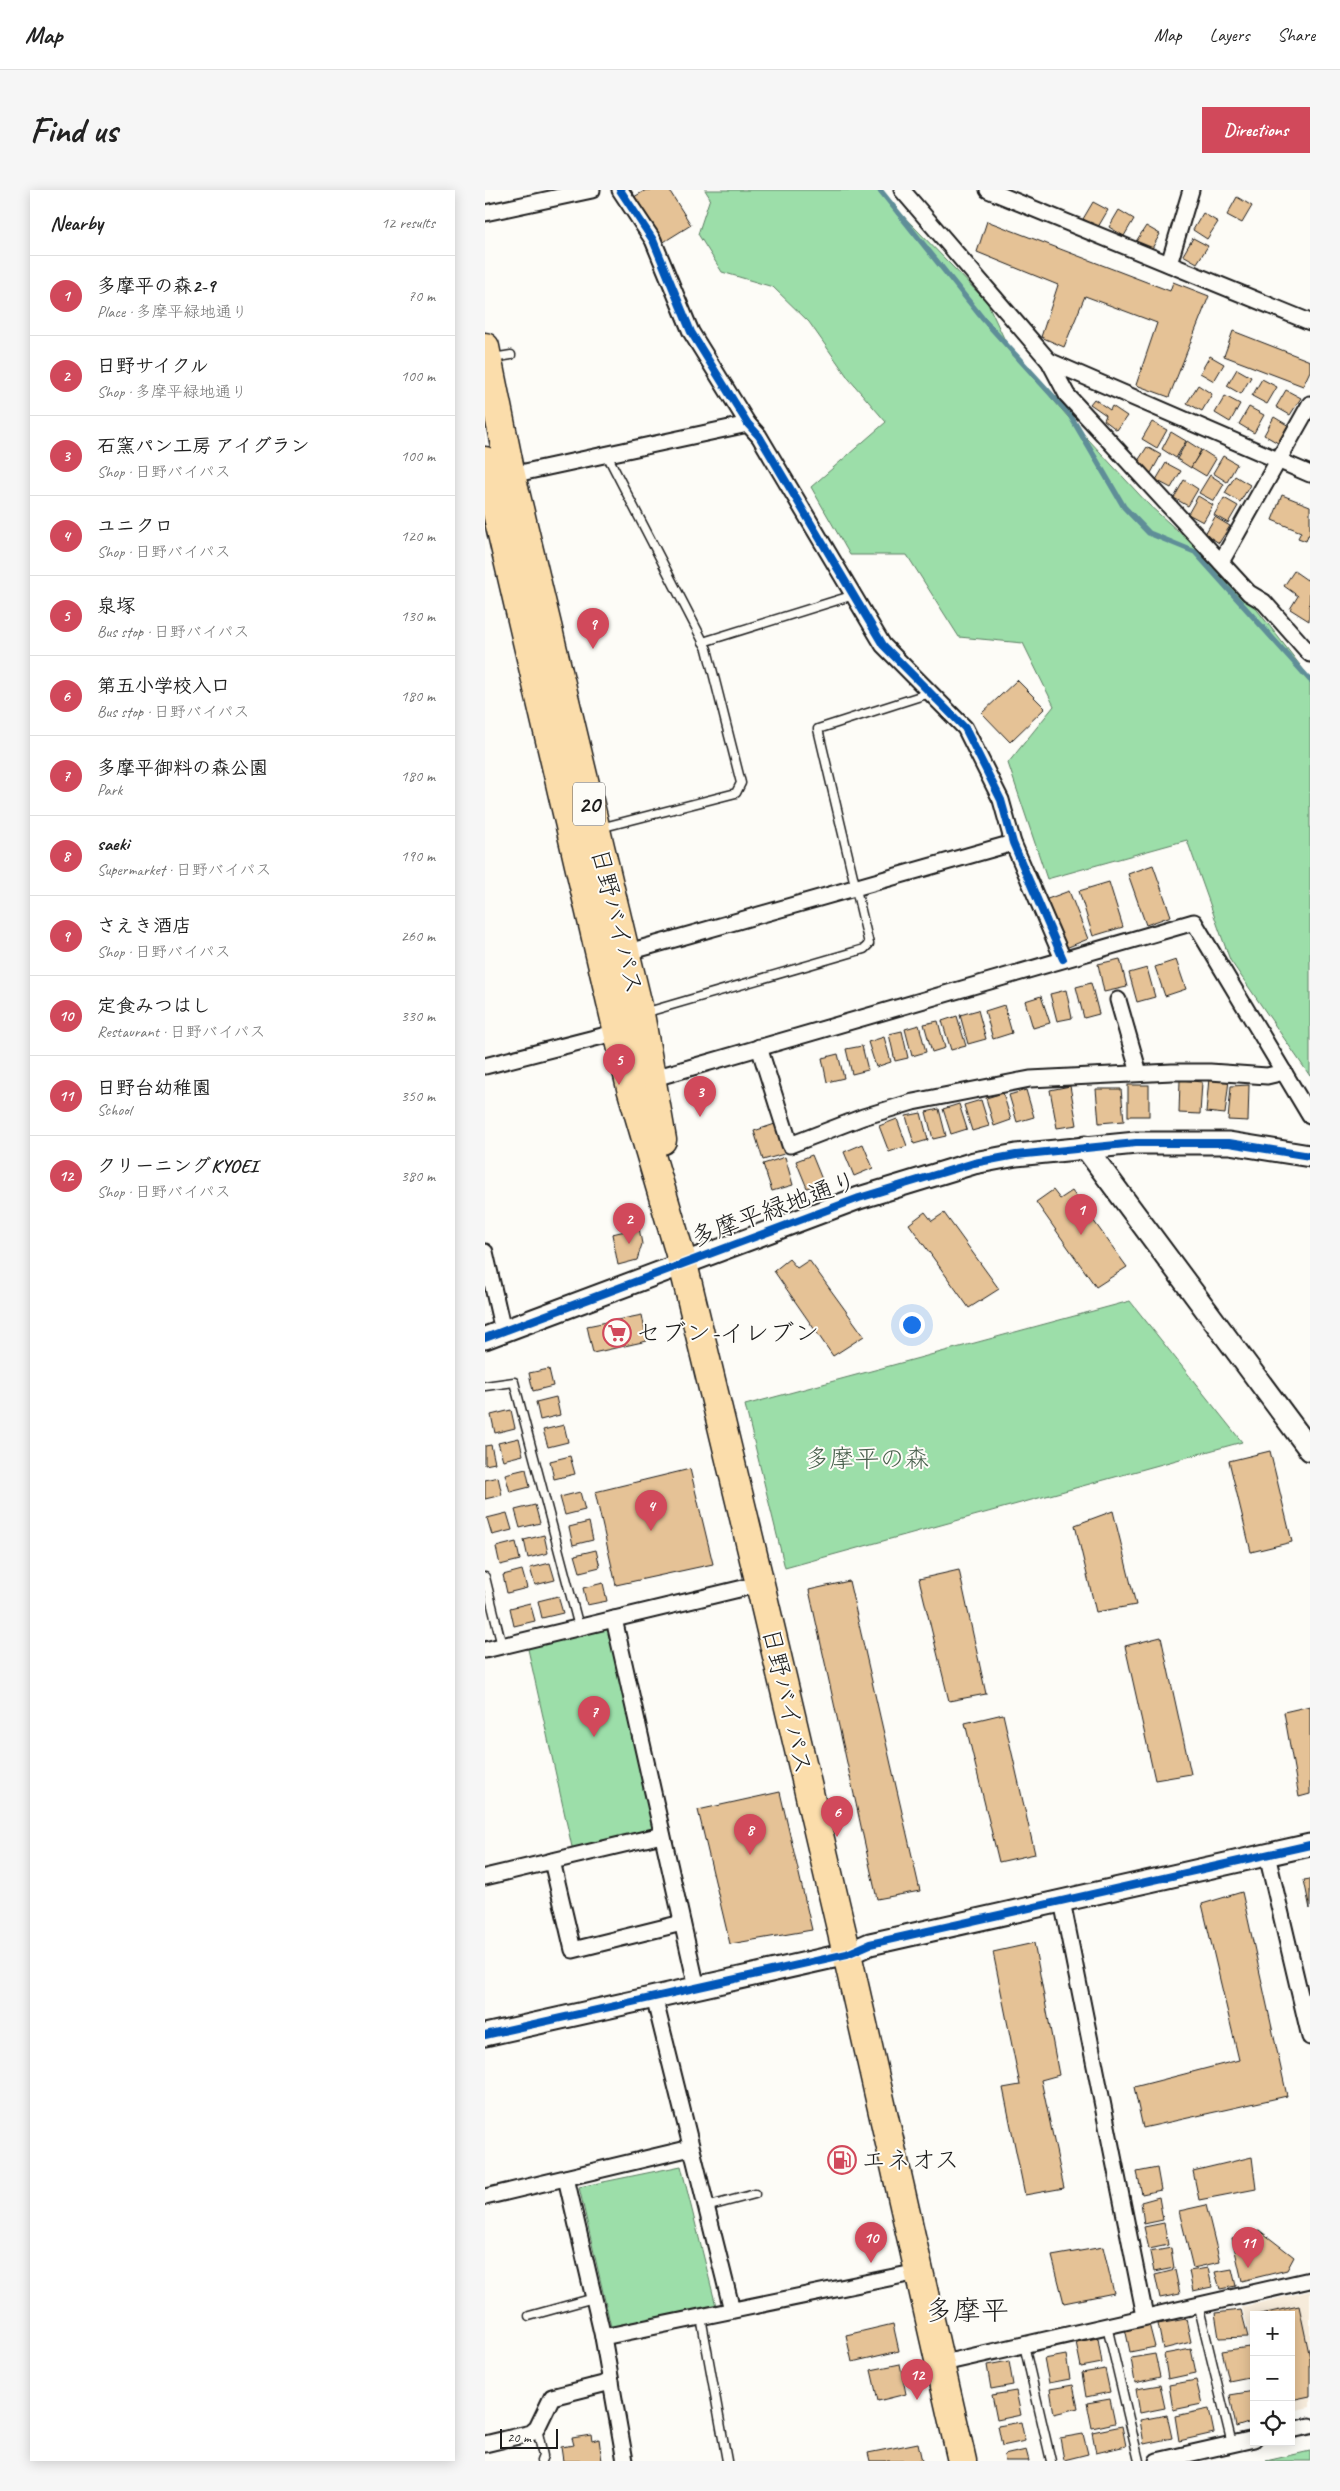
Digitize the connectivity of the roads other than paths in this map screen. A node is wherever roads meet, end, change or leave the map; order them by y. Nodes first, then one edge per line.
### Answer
1 (592, 190) edge
2 (620, 190) edge
3 (902, 190) edge
4 (988, 190) edge
5 (1191, 190) edge
6 (485, 214) edge
7 (1169, 264) junction
8 (1310, 322) edge
9 (495, 354) edge
10 (1049, 361) junction
11 (1310, 404) edge
12 (747, 424) junction
13 (607, 455) junction
14 (1278, 461) junction
15 (492, 472) edge
16 (1310, 474) edge
17 (1221, 562) junction
18 (854, 594) junction
19 (703, 642) junction
20 (1310, 654) edge
21 (930, 693) junction
22 (595, 829) junction
23 (1013, 843) junction
24 (854, 887) junction
25 (625, 953) junction
26 (1063, 959) junction
27 (1118, 1000) dead end
28 (640, 1014) junction
29 (618, 1032) junction
30 (759, 1047) junction
31 (485, 1066) edge
32 (1284, 1072) junction
33 (1139, 1073) junction
34 (651, 1079) junction
35 (1310, 1116) edge
36 (1085, 1147) junction
37 (1310, 1156) edge
38 (485, 1252) edge
39 (683, 1264) junction
40 (494, 1334) edge
41 (485, 1386) edge
42 (1310, 1450) edge
43 (485, 1577) edge
44 (759, 1584) junction
45 (614, 1619) junction
46 (579, 1627) junction
47 (501, 1646) junction
48 (485, 1650) edge
49 (662, 1835) junction
50 (1310, 1845) edge
51 (1267, 1855) junction
52 (552, 1861) junction
53 (485, 1877) edge
54 (1061, 1901) junction
55 (682, 1923) junction
56 (847, 1954) junction
57 (697, 1988) junction
58 (654, 1997) junction
59 (486, 2031) edge
60 (1310, 2037) edge
61 (691, 2148) junction
62 (566, 2178) junction
63 (755, 2194) dead end
64 (485, 2197) edge
65 (706, 2207) junction
66 (918, 2272) junction
67 (1310, 2280) edge
68 (594, 2298) junction
69 (1198, 2304) junction
70 (732, 2310) junction
71 (529, 2316) dead end
72 (1145, 2316) junction
73 (701, 2317) junction
74 (1107, 2326) junction
75 (603, 2337) junction
76 (1024, 2345) junction
77 (939, 2364) junction
78 (611, 2382) junction
79 (1310, 2426) edge
80 (537, 2428) junction
81 (1295, 2429) edge
82 (1250, 2440) edge
83 (485, 2444) edge
84 (1232, 2444) junction
85 (541, 2461) edge
86 (625, 2461) edge
87 (727, 2461) edge
88 (962, 2461) edge
89 (1051, 2461) edge
90 (1139, 2461) edge
91 (1157, 2461) edge

1 - 6 street
2 - 12 street
3 - 10 street
4 - 7 street
5 - 7 street
7 - 8 street
9 - 15 highway, 日野バイパス / 20
10 - 14 street
10 - 17 street
11 - 14 street
12 - 13 street
12 - 18 street
13 - 15 street
13 - 19 lane
14 - 16 street
14 - 17 street
15 - 22 highway, 日野バイパス / 20
15 - 29 highway, 日野バイパス / 20
17 - 20 street
18 - 19 lane
18 - 21 street
19 - 22 lane
21 - 23 street
21 - 24 lane
22 - 25 highway, 日野バイパス / 20
23 - 24 street
23 - 26 street
24 - 25 street
24 - 28 lane
25 - 28 highway, 日野バイパス / 20
26 - 30 street
26 - 32 street
27 - 33 street
28 - 34 highway, 日野バイパス / 20
29 - 31 street
29 - 39 highway, 日野バイパス / 20
30 - 33 street
30 - 34 street
32 - 33 street
32 - 35 street
34 - 39 highway, 日野バイパス / 20
36 - 37 street, 多摩平緑地通り
36 - 39 street, 多摩平緑地通り
36 - 42 street
38 - 40 street
39 - 40 street, 多摩平緑地通り
39 - 44 highway, 日野バイパス / 20
41 - 46 lane
43 - 47 lane
44 - 45 street
44 - 56 highway, 日野バイパス / 20
45 - 46 street
45 - 49 street
46 - 47 street
47 - 48 street
49 - 52 street
49 - 55 street
50 - 51 street
51 - 54 street
51 - 60 street
52 - 53 street
52 - 55 street
54 - 56 street
54 - 72 street
55 - 57 street
56 - 57 street
56 - 66 highway, 日野バイパス / 20
57 - 58 street
58 - 59 street
58 - 61 street
61 - 62 street
61 - 65 street
62 - 64 street
62 - 68 street
63 - 65 lane
65 - 70 street
66 - 70 street
66 - 77 highway, 日野バイパス / 20
67 - 69 street
68 - 71 lane
68 - 75 street
69 - 72 street
69 - 84 lane
70 - 73 street
72 - 74 street
73 - 75 street
73 - 87 lane
74 - 76 street
74 - 90 lane
75 - 78 street
76 - 77 street
76 - 89 lane
77 - 88 highway, 日野バイパス / 20
78 - 80 street
78 - 86 street
79 - 81 street
80 - 83 street
80 - 85 lane
82 - 84 street
84 - 91 street

